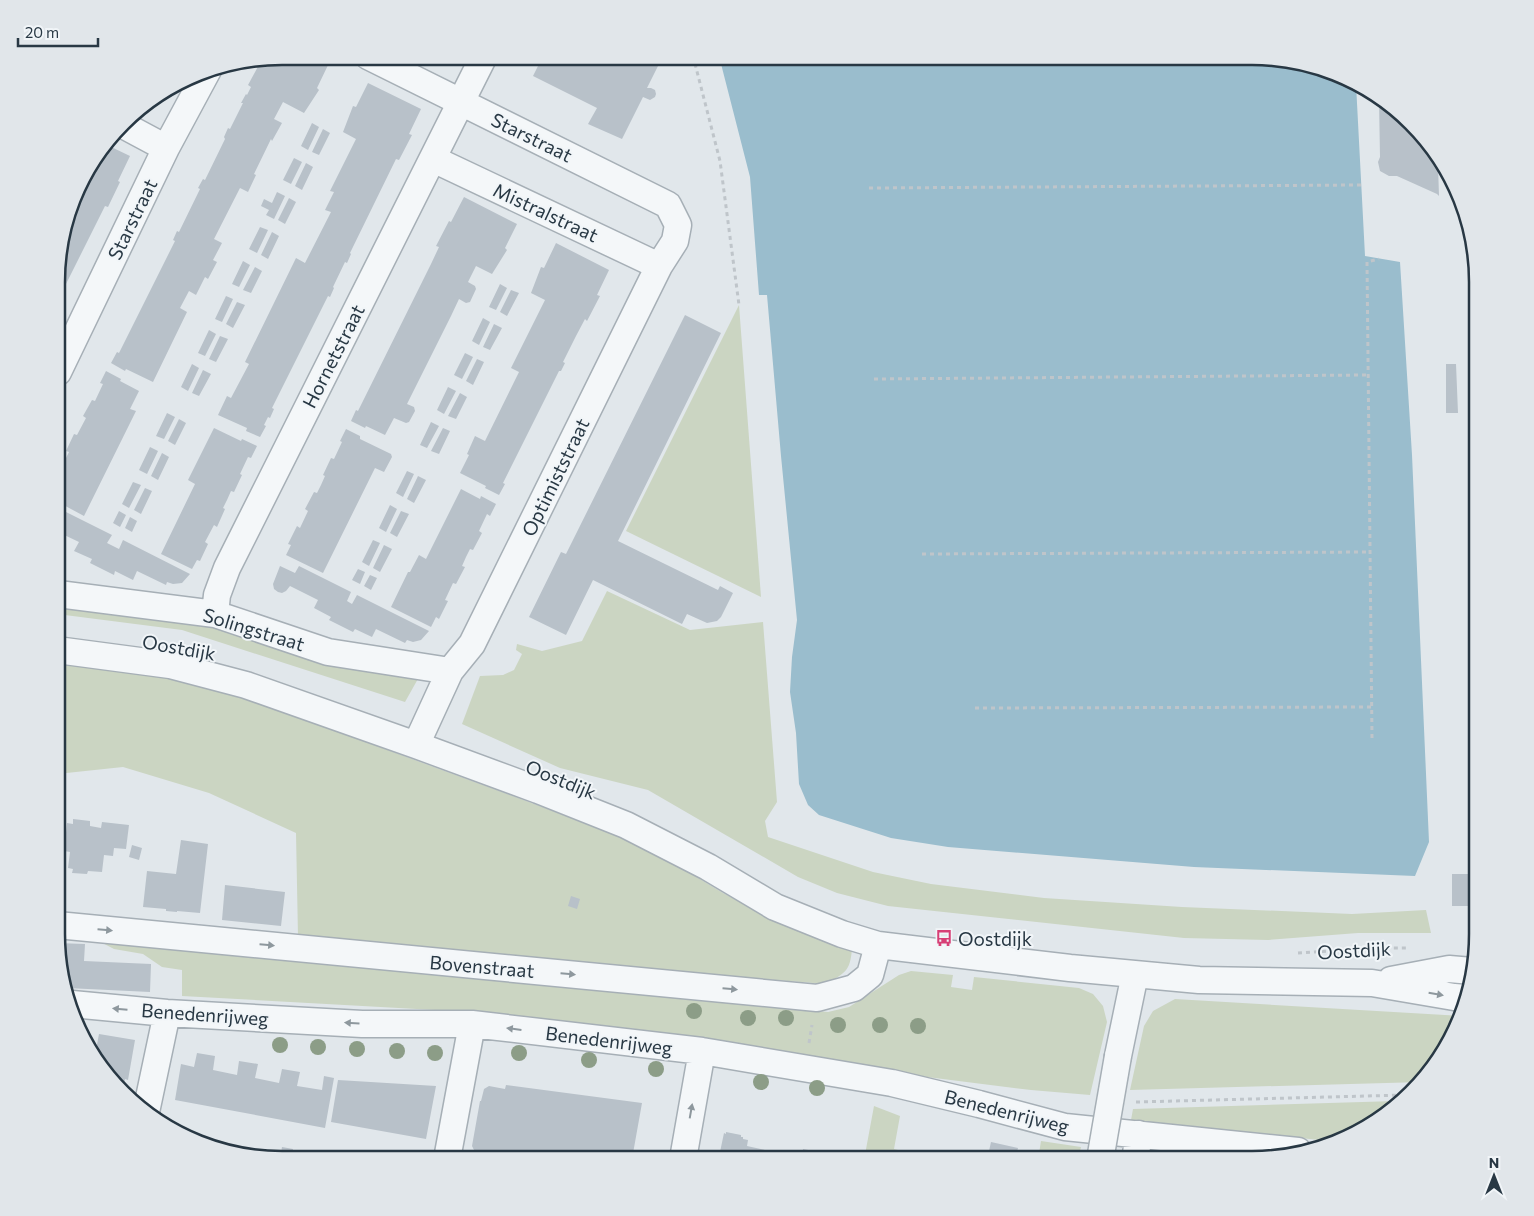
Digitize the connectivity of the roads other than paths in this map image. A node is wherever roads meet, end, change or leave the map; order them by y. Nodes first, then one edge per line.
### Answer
1 (386, 65) edge
2 (480, 65) edge
3 (202, 81) edge
4 (461, 102) junction
5 (129, 129) edge
6 (166, 148) junction
7 (433, 159) junction
8 (668, 205) joint
9 (659, 266) junction
10 (65, 357) edge
11 (65, 595) edge
12 (215, 614) junction
13 (65, 651) edge
14 (450, 671) junction
15 (416, 745) junction
16 (65, 926) edge
17 (878, 945) junction
18 (1466, 970) edge
19 (1135, 974) junction
20 (1372, 983) junction
21 (1459, 997) edge
22 (77, 1004) edge
23 (167, 1013) junction
24 (472, 1024) junction
25 (702, 1051) junction
26 (148, 1104) edge
27 (1139, 1134) junction
28 (1280, 1149) edge
29 (448, 1151) edge
30 (685, 1151) edge
31 (1102, 1151) edge
32 (1136, 1151) edge

1 - 4 street, Starstraat
2 - 4 street, Hornetstraat
3 - 6 street, Starstraat
4 - 7 street, Hornetstraat
4 - 8 street, Starstraat
5 - 6 street
6 - 10 street, Starstraat
7 - 9 street, Mistralstraat
7 - 12 street, Hornetstraat
8 - 9 street, Optimiststraat
9 - 14 street, Optimiststraat
11 - 12 street, Solingstraat
12 - 14 street, Solingstraat
13 - 15 street, Oostdijk
14 - 15 street, Optimiststraat
15 - 17 street, Oostdijk
16 -> 17 street, Bovenstraat
17 - 19 street, Oostdijk
18 - 20 street, Oostdijk
19 - 20 street, Oostdijk
19 - 31 street, bridge
20 -> 21 street, Oostdijk
23 -> 22 street, Benedenrijweg
24 -> 23 street, Benedenrijweg
23 - 26 street
25 -> 24 street, Benedenrijweg
24 - 29 street
25 - 27 street, Benedenrijweg
30 -> 25 street
27 - 28 street, Benedenrijweg
27 - 32 street

